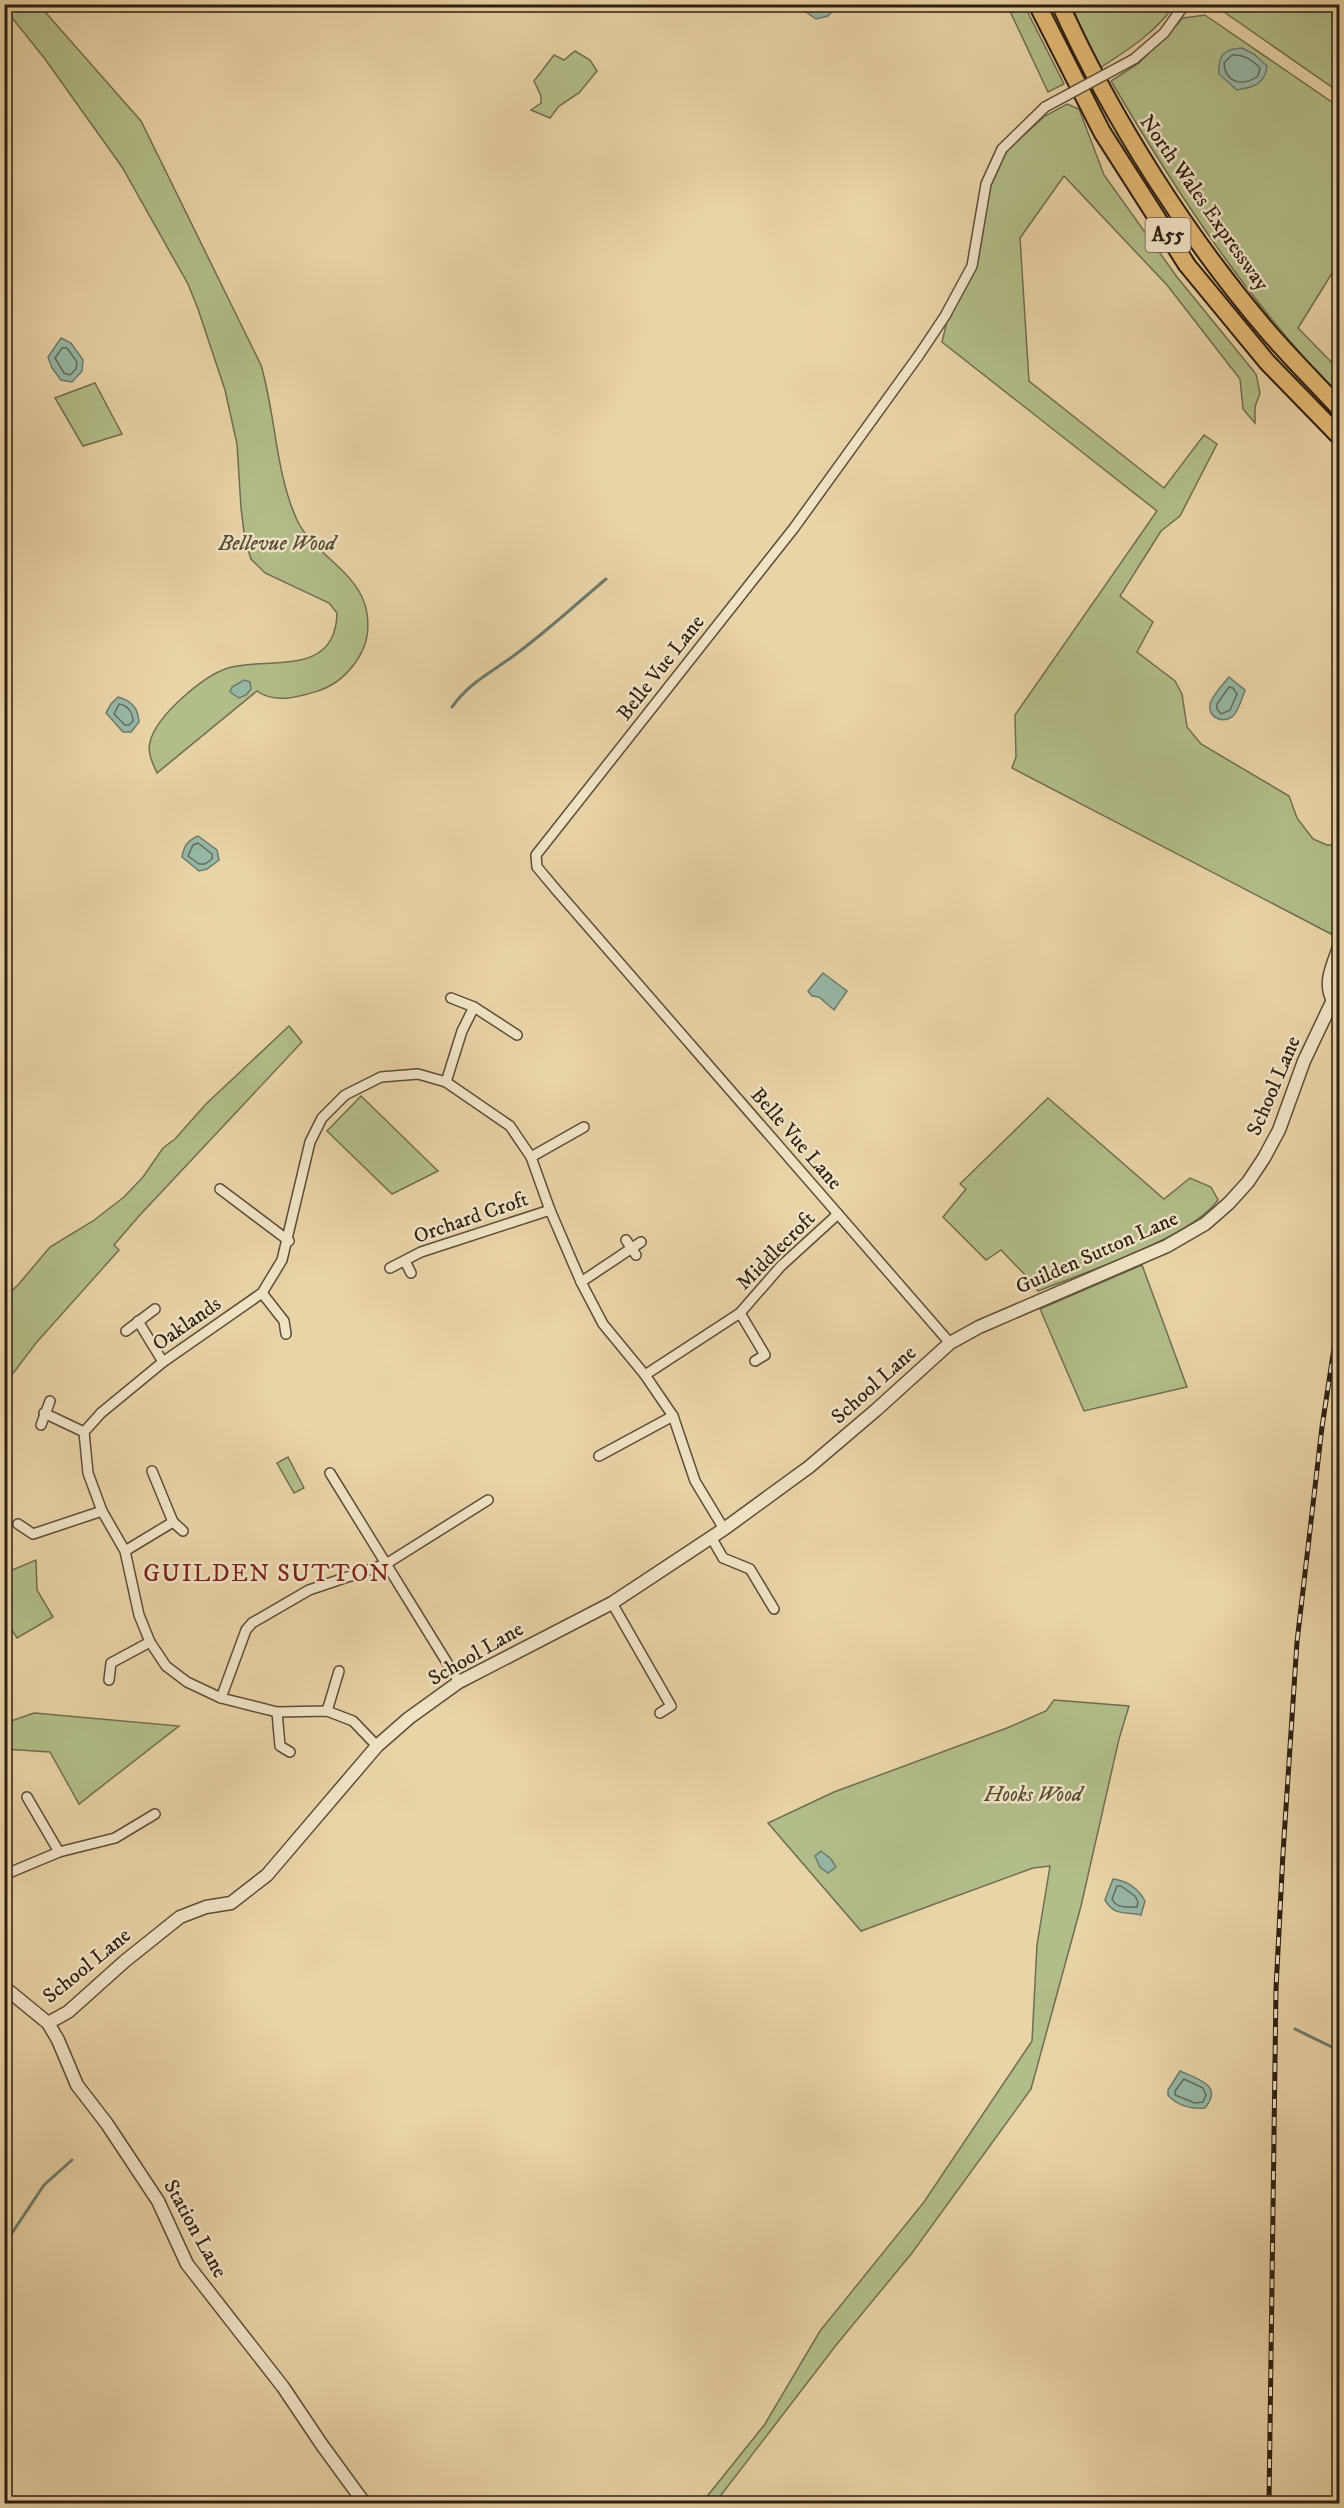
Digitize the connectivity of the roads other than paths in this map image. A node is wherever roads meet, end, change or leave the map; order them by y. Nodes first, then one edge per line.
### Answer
1 (1037, 4) edge
2 (1060, 4) edge
3 (1185, 4) edge
4 (1340, 409) edge
5 (1340, 437) edge
6 (1339, 943) edge
7 (451, 998) dead end
8 (1336, 998) edge
9 (474, 1007) junction
10 (517, 1035) dead end
11 (446, 1082) junction
12 (584, 1127) dead end
13 (573, 1133) junction
14 (579, 1143) dead end
15 (531, 1157) junction
16 (1248, 1182) joint
17 (220, 1189) dead end
18 (550, 1210) junction
19 (838, 1214) junction
20 (288, 1241) junction
21 (641, 1242) dead end
22 (405, 1261) junction
23 (390, 1268) dead end
24 (411, 1273) dead end
25 (580, 1282) junction
26 (262, 1293) junction
27 (155, 1309) dead end
28 (740, 1313) junction
29 (138, 1322) junction
30 (126, 1331) dead end
31 (286, 1334) dead end
32 (950, 1343) junction
33 (755, 1361) dead end
34 (163, 1362) junction
35 (645, 1375) junction
36 (50, 1401) dead end
37 (44, 1413) junction
38 (673, 1416) junction
39 (41, 1425) dead end
40 (84, 1432) junction
41 (599, 1456) dead end
42 (152, 1471) dead end
43 (330, 1473) dead end
44 (488, 1500) dead end
45 (102, 1511) junction
46 (173, 1522) junction
47 (18, 1524) dead end
48 (724, 1528) junction
49 (183, 1531) dead end
50 (711, 1537) junction
51 (125, 1551) junction
52 (386, 1564) junction
53 (760, 1587) junction
54 (751, 1593) dead end
55 (612, 1603) junction
56 (774, 1610) dead end
57 (150, 1642) junction
58 (102, 1656) dead end
59 (111, 1663) junction
60 (341, 1679) dead end
61 (109, 1680) dead end
62 (459, 1682) junction
63 (221, 1698) junction
64 (277, 1712) junction
65 (327, 1712) junction
66 (660, 1713) dead end
67 (280, 1746) junction
68 (377, 1746) junction
69 (271, 1752) dead end
70 (290, 1752) dead end
71 (27, 1797) dead end
72 (155, 1814) dead end
73 (59, 1852) junction
74 (4, 1875) edge
75 (4, 1987) edge
76 (48, 2023) junction
77 (365, 2504) edge

1 - 5 highway, North Wales Expressway / A55
2 - 4 highway, North Wales Expressway / A55
3 - 19 street, Belle Vue Lane, bridge
6 - 8 street, School Lane
7 - 9 street
8 - 16 street, School Lane
9 - 10 street
9 - 11 street
11 - 15 street, Oaklands
11 - 20 street, Oaklands
12 - 13 street
13 - 14 street
13 - 15 street
15 - 18 street, Oaklands
16 - 32 street, Guilden Sutton Lane
17 - 20 street
18 - 22 street, Orchard Croft
18 - 25 street, Oaklands
19 - 28 street, Middlecroft
19 - 32 street, Belle Vue Lane
20 - 26 street, Oaklands
21 - 25 street
22 - 23 street, Orchard Croft
22 - 24 street, Orchard Croft
25 - 35 street, Oaklands
26 - 31 street
26 - 34 street, Oaklands
27 - 29 street
28 - 33 street, Middlecroft
28 - 35 street, Middlecroft
29 - 30 street
29 - 34 street
32 - 48 street, School Lane
34 - 40 street, Oaklands
35 - 38 street, Oaklands
36 - 37 street
37 - 39 street
37 - 40 street
38 - 41 street
38 - 48 street, Oaklands
40 - 45 street
42 - 46 street
43 - 52 street
44 - 52 street
45 - 47 street
45 - 51 street
46 - 49 street
46 - 51 street
48 - 50 street, School Lane
50 - 53 street
50 - 55 street, School Lane
51 - 57 street
52 - 62 street
52 - 63 street
53 - 54 street
53 - 56 street
55 - 62 street, School Lane
55 - 66 street
57 - 59 street
57 - 63 street
58 - 59 street
59 - 61 street
60 - 65 street
62 - 68 street, School Lane
63 - 64 street
64 - 65 street
64 - 67 street
65 - 68 street
67 - 69 street
67 - 70 street
68 - 76 street, School Lane
71 - 73 street
72 - 73 street
73 - 74 street
75 - 76 street
76 - 77 street, Station Lane

